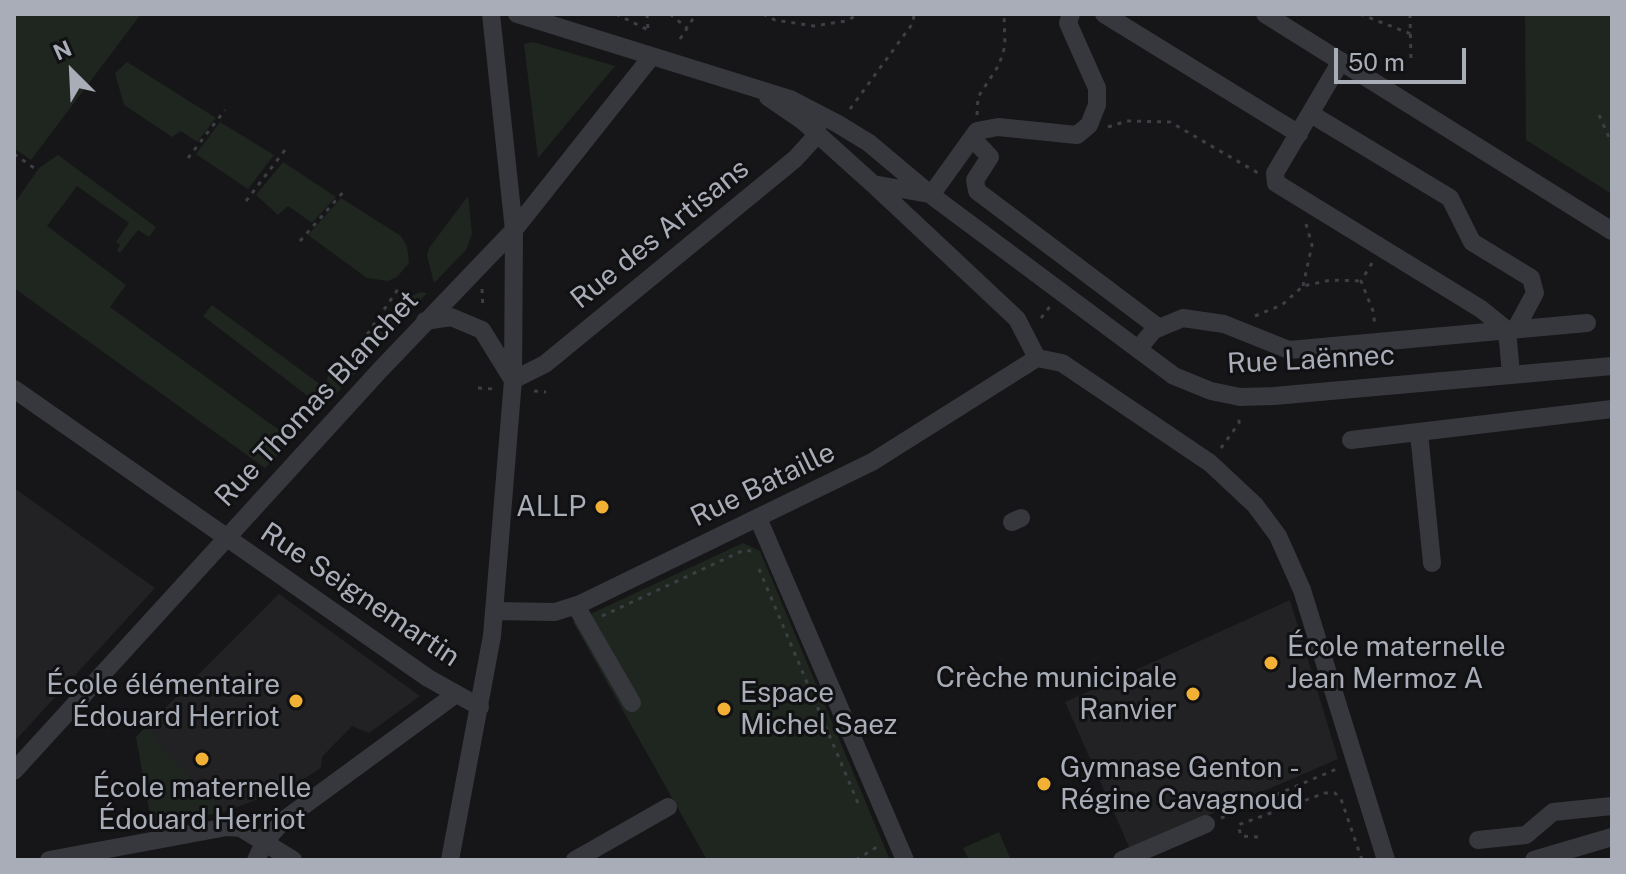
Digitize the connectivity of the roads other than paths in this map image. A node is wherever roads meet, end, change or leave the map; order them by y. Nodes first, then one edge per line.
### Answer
1 (491, 14) edge
2 (517, 14) edge
3 (1071, 14) edge
4 (1104, 14) edge
5 (1265, 14) edge
6 (1290, 21) edge
7 (652, 56) junction
8 (1341, 61) junction
9 (763, 93) junction
10 (817, 113) junction
11 (1311, 114) junction
12 (974, 134) junction
13 (1299, 134) junction
14 (817, 135) junction
15 (873, 184) junction
16 (913, 184) junction
17 (931, 195) junction
18 (893, 204) junction
19 (514, 230) junction
20 (1612, 231) edge
21 (425, 321) junction
22 (1587, 323) dead end
23 (1159, 328) junction
24 (1511, 330) junction
25 (1138, 349) junction
26 (1037, 358) junction
27 (1612, 366) edge
28 (1511, 374) junction
29 (513, 380) junction
30 (14, 389) edge
31 (1612, 409) edge
32 (1419, 433) junction
33 (1351, 440) dead end
34 (758, 518) junction
35 (227, 539) junction
36 (1432, 563) dead end
37 (576, 606) junction
38 (494, 611) junction
39 (456, 694) junction
40 (632, 703) dead end
41 (480, 707) junction
42 (14, 771) edge
43 (1612, 806) edge
44 (668, 807) dead end
45 (1206, 824) road end
46 (1612, 837) edge
47 (1478, 840) dead end
48 (265, 841) junction
49 (49, 860) edge
50 (256, 860) edge
51 (293, 860) edge
52 (450, 860) edge
53 (575, 860) edge
54 (905, 860) edge
55 (1122, 860) edge
56 (1386, 860) edge
57 (1534, 860) edge

1 - 19 street
2 - 7 street, Rue Laënnec
3 - 12 street
4 - 13 street
5 - 6 street
6 - 8 street
7 - 9 street, Rue Laënnec
7 - 19 street, Rue Thomas Blanchet
8 - 11 street
8 - 20 street
9 - 10 street, Rue Laënnec
9 - 14 street, Rue Laënnec
10 - 14 street
10 - 16 street, Rue Laënnec
11 - 13 street
11 - 24 street
12 - 17 street
12 - 23 street
13 - 24 street
14 - 15 street, Rue Laënnec
14 - 29 street, Rue des Artisans
15 - 16 street
15 - 18 street, Rue Laënnec
16 - 17 street, Rue Laënnec
16 - 18 street
17 - 25 street, Rue Laënnec
18 - 26 street, Rue Laënnec
19 - 21 street, Rue Thomas Blanchet
19 - 29 street
21 - 29 street
21 - 35 street, Rue Thomas Blanchet
22 - 24 street
23 - 24 street
23 - 25 street
24 - 28 street
25 - 28 street, Rue Laënnec
26 - 34 street, Rue Bataille
26 - 56 street
27 - 28 street, Rue Laënnec
29 - 38 street
30 - 35 street, Rue Seignemartin
31 - 32 street
32 - 33 street
32 - 36 street
34 - 37 street, Rue Bataille
34 - 54 street
35 - 39 street, Rue Seignemartin
35 - 42 street, Rue Thomas Blanchet
37 - 38 street, Rue Bataille
37 - 40 street
38 - 41 street
39 - 41 street, Rue Seignemartin
39 - 48 street
41 - 52 street
43 - 47 street
44 - 53 street
45 - 55 street
46 - 57 street
48 - 49 street
48 - 50 street
48 - 51 street

